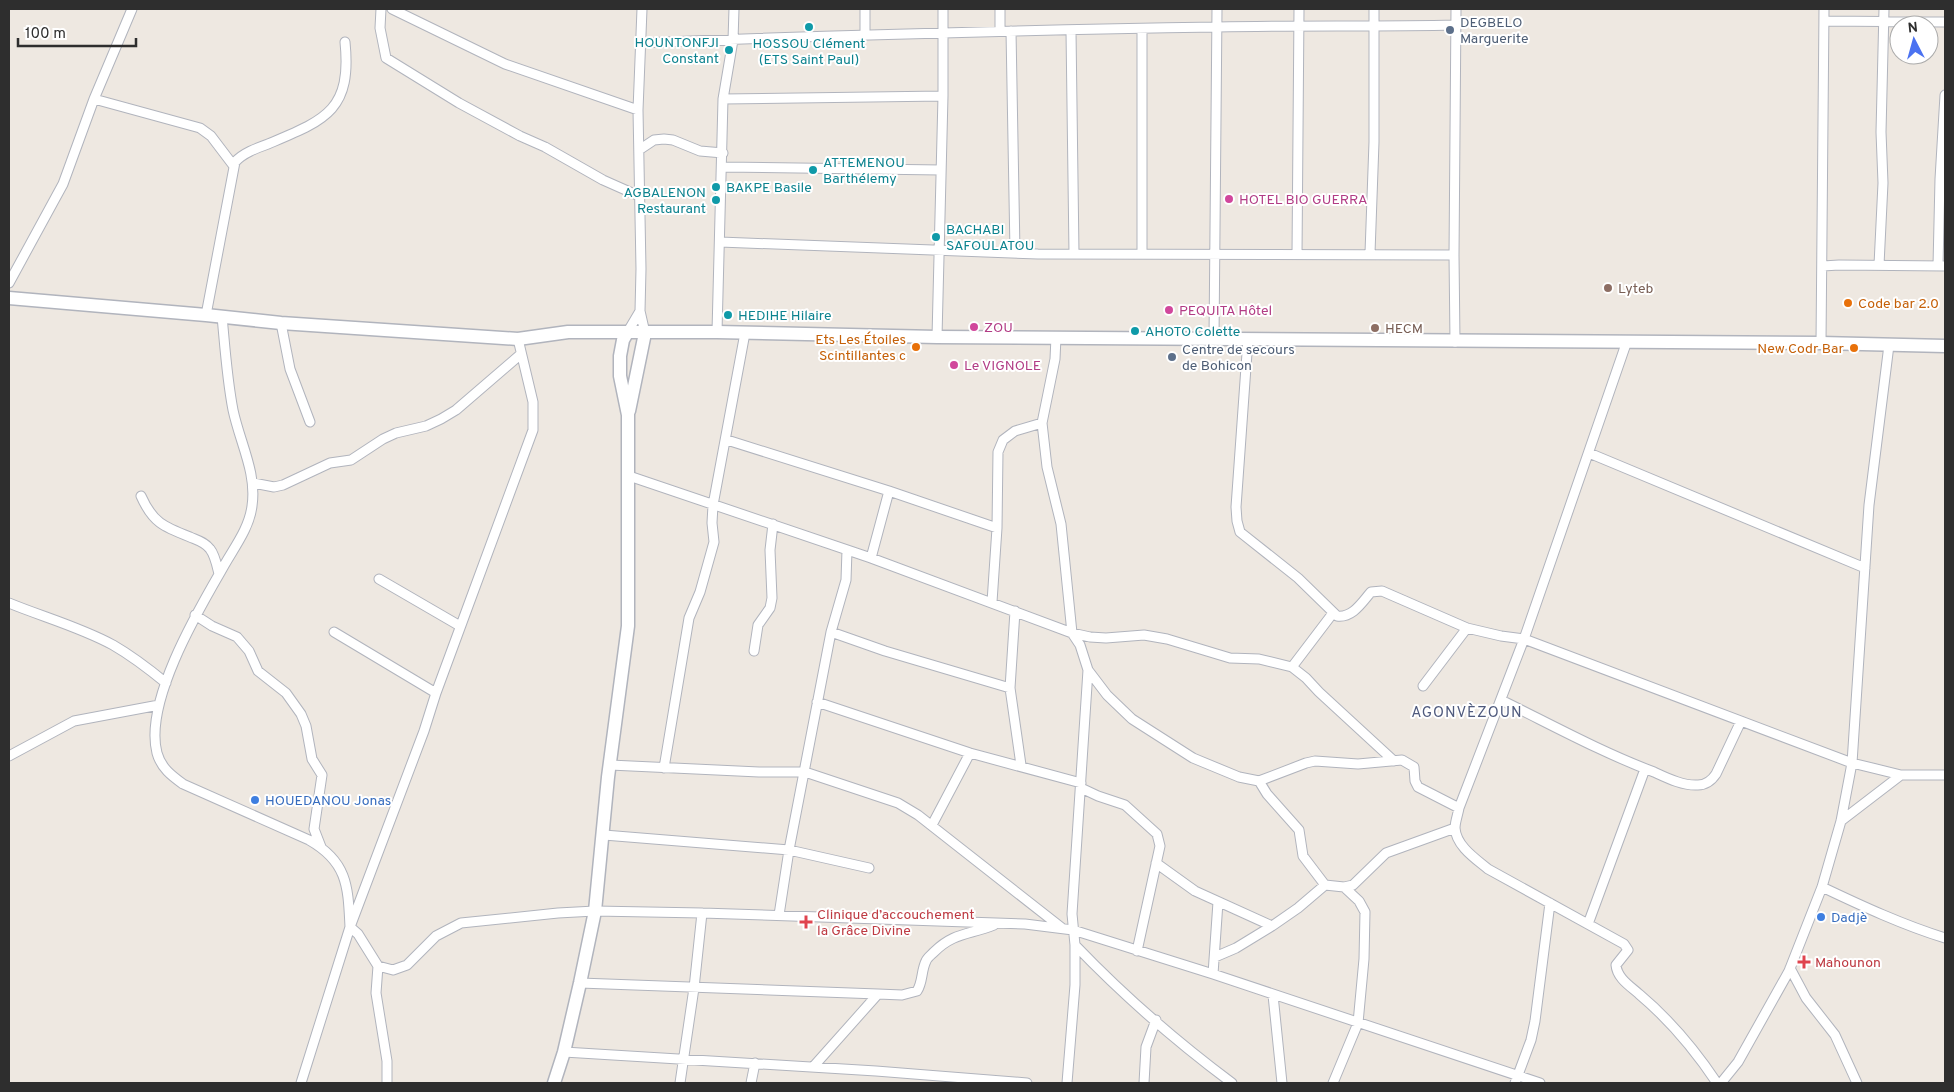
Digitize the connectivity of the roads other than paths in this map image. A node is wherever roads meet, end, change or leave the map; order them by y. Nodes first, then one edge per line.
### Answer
1 (132, 9) edge
2 (381, 9) edge
3 (392, 9) edge
4 (642, 9) edge
5 (734, 9) edge
6 (865, 9) edge
7 (944, 9) edge
8 (1000, 9) edge
9 (1218, 9) edge
10 (1299, 9) edge
11 (1374, 9) edge
12 (1456, 9) edge
13 (1824, 9) edge
14 (1884, 9) edge
15 (1883, 20) junction
16 (1824, 21) junction
17 (1945, 22) edge
18 (1456, 25) junction
19 (1217, 26) junction
20 (1299, 26) junction
21 (1374, 27) junction
22 (1142, 29) junction
23 (1071, 30) junction
24 (1000, 31) junction
25 (1011, 31) junction
26 (944, 33) junction
27 (865, 34) junction
28 (733, 40) junction
29 (345, 42) dead end
30 (641, 43) junction
31 (1945, 95) edge
32 (942, 96) junction
33 (94, 99) junction
34 (723, 99) junction
35 (638, 110) junction
36 (639, 150) junction
37 (723, 153) junction
38 (233, 165) junction
39 (723, 167) junction
40 (941, 170) junction
41 (639, 196) junction
42 (720, 242) junction
43 (940, 250) junction
44 (1014, 252) junction
45 (1370, 253) junction
46 (1074, 254) junction
47 (1142, 254) junction
48 (1297, 254) junction
49 (1454, 254) junction
50 (1216, 255) junction
51 (1879, 264) junction
52 (1823, 266) junction
53 (1942, 266) edge
54 (9, 283) edge
55 (9, 298) edge
56 (640, 311) junction
57 (206, 315) junction
58 (222, 316) junction
59 (281, 323) junction
60 (717, 332) junction
61 (627, 333) junction
62 (645, 333) junction
63 (746, 333) junction
64 (937, 337) junction
65 (1056, 337) junction
66 (518, 339) junction
67 (1214, 339) junction
68 (1248, 339) junction
69 (1627, 341) junction
70 (1455, 342) junction
71 (1821, 343) junction
72 (1889, 345) junction
73 (1945, 346) edge
74 (521, 354) junction
75 (628, 415) junction
76 (310, 422) dead end
77 (1042, 423) junction
78 (726, 440) junction
79 (1588, 452) junction
80 (629, 476) junction
81 (253, 483) junction
82 (889, 491) junction
83 (142, 496) dead end
84 (713, 505) junction
85 (773, 524) junction
86 (998, 528) junction
87 (847, 550) junction
88 (871, 558) junction
89 (1865, 568) junction
90 (219, 574) junction
91 (379, 579) dead end
92 (992, 602) junction
93 (9, 603) edge
94 (1016, 611) junction
95 (1333, 613) junction
96 (195, 615) junction
97 (460, 626) junction
98 (1466, 628) junction
99 (334, 632) dead end
100 (831, 632) junction
101 (1072, 632) junction
102 (1524, 638) junction
103 (754, 651) dead end
104 (1292, 667) junction
105 (1088, 670) junction
106 (166, 683) junction
107 (1423, 686) dead end
108 (1010, 688) junction
109 (436, 693) junction
110 (1501, 700) junction
111 (817, 702) junction
112 (159, 705) junction
113 (1741, 721) junction
114 (970, 752) junction
115 (9, 756) edge
116 (1394, 761) junction
117 (1852, 763) junction
118 (610, 765) junction
119 (1021, 765) junction
120 (664, 768) junction
121 (1645, 769) junction
122 (805, 772) junction
123 (1902, 774) junction
124 (1945, 775) edge
125 (1259, 781) junction
126 (1081, 785) junction
127 (1459, 808) junction
128 (1841, 821) junction
129 (932, 825) junction
130 (1455, 828) junction
131 (604, 835) junction
132 (321, 847) junction
133 (789, 850) junction
134 (1156, 863) junction
135 (869, 868) dead end
136 (1325, 886) junction
137 (1344, 887) junction
138 (1822, 887) junction
139 (1218, 902) junction
140 (1550, 903) junction
141 (596, 911) junction
142 (702, 913) junction
143 (779, 916) junction
144 (999, 923) junction
145 (1588, 924) junction
146 (1272, 926) junction
147 (350, 927) junction
148 (1068, 930) junction
149 (1945, 938) edge
150 (1075, 945) junction
151 (1137, 951) junction
152 (1215, 958) junction
153 (378, 966) junction
154 (1790, 968) junction
155 (1213, 974) junction
156 (580, 983) junction
157 (694, 988) junction
158 (878, 994) junction
159 (1273, 994) junction
160 (1156, 1020) junction
161 (1358, 1023) junction
162 (564, 1052) junction
163 (685, 1059) junction
164 (755, 1063) junction
165 (813, 1067) junction
166 (1221, 1080) edge
167 (1516, 1080) edge
168 (301, 1083) edge
169 (387, 1083) edge
170 (554, 1083) edge
171 (680, 1083) edge
172 (751, 1083) edge
173 (1027, 1083) edge
174 (1067, 1083) edge
175 (1144, 1083) edge
176 (1232, 1083) edge
177 (1282, 1083) edge
178 (1333, 1083) edge
179 (1540, 1083) edge
180 (1717, 1083) edge
181 (1722, 1083) edge
182 (1857, 1083) edge

1 - 33 street
2 - 41 street
3 - 35 street
4 - 30 street
5 - 28 street
6 - 27 street
7 - 26 street
8 - 24 street
9 - 19 street
10 - 20 street
11 - 21 street
12 - 18 street
13 - 16 street
14 - 15 street
15 - 16 street
15 - 17 street
15 - 51 street
16 - 52 street
18 - 21 street
18 - 49 street
19 - 20 street
19 - 22 street
19 - 50 street
20 - 21 street
20 - 48 street
21 - 45 street
22 - 23 street
22 - 47 street
23 - 25 street
23 - 46 street
24 - 25 street
24 - 26 street
25 - 44 street
26 - 27 street
26 - 32 street
27 - 28 street
28 - 30 street
28 - 34 street
29 - 38 street
30 - 35 street
31 - 53 street
32 - 34 street
32 - 40 street
33 - 38 street
33 - 54 street
34 - 37 street
35 - 36 street
36 - 37 street
36 - 41 street
37 - 39 street
38 - 57 street
39 - 40 street
39 - 42 street
40 - 43 street
41 - 56 street
42 - 43 street
42 - 60 street
43 - 44 street
43 - 64 street
44 - 46 street
45 - 48 street
45 - 49 street
46 - 47 street
47 - 50 street
48 - 50 street
49 - 70 street
50 - 67 street
51 - 52 street
51 - 53 street
52 - 71 street
55 - 57 street
56 - 61 street
56 - 62 street
57 - 58 street
58 - 59 street
58 - 81 street
59 - 66 street
59 - 76 street
60 - 62 street
60 - 63 street
61 - 62 street
61 - 66 street
61 - 75 street
62 - 75 street
63 - 64 street
63 - 78 street
64 - 65 street
65 - 67 street
65 - 77 street
66 - 74 street
67 - 68 street
68 - 70 street
68 - 95 street
69 - 70 street
69 - 71 street
69 - 79 street
71 - 72 street
72 - 73 street
72 - 89 street
74 - 81 street
74 - 97 street
75 - 80 street
77 - 86 street
77 - 101 street
78 - 82 street
78 - 84 street
79 - 89 street
79 - 102 street
80 - 84 street
80 - 118 street
81 - 90 street
82 - 86 street
82 - 88 street
83 - 90 street
84 - 85 street
84 - 120 street
85 - 87 street
85 - 103 street
86 - 92 street
87 - 88 street
87 - 100 street
88 - 92 street
89 - 117 street
90 - 96 street
91 - 97 street
92 - 94 street
93 - 106 street
94 - 101 street
94 - 108 street
95 - 98 street
95 - 104 street
96 - 106 street
96 - 132 street
97 - 109 street
98 - 102 street
98 - 107 street
99 - 109 street
100 - 108 street
100 - 111 street
101 - 104 street
101 - 105 street
102 - 110 street
102 - 113 street
104 - 116 street
105 - 125 street
105 - 126 street
106 - 112 street
108 - 119 street
109 - 147 street
110 - 121 street
110 - 127 street
111 - 114 street
111 - 122 street
112 - 115 street
112 - 132 street
113 - 117 street
113 - 121 street
114 - 119 street
114 - 129 street
116 - 125 street
116 - 127 street
117 - 123 street
117 - 128 street
118 - 120 street
118 - 131 street
119 - 126 street
120 - 122 street
121 - 145 street
122 - 129 street
122 - 133 street
123 - 124 street
123 - 128 street
125 - 136 street
126 - 134 street
126 - 148 street
127 - 130 street
128 - 138 street
129 - 148 street
130 - 137 street
130 - 140 street
131 - 133 street
131 - 141 street
132 - 147 street
133 - 135 street
133 - 143 street
134 - 139 street
134 - 151 street
136 - 137 street
136 - 146 street
137 - 161 street
138 - 149 street
138 - 154 street
139 - 146 street
139 - 152 street
140 - 145 street
140 - 167 street
141 - 142 street
141 - 153 street
141 - 156 street
142 - 143 street
142 - 157 street
143 - 144 street
144 - 148 street
144 - 158 street
145 - 180 street
146 - 152 street
147 - 153 street
147 - 168 street
148 - 150 street
148 - 151 street
150 - 160 street
150 - 174 street
151 - 155 street
152 - 155 street
153 - 169 street
154 - 181 street
154 - 182 street
155 - 159 street
156 - 157 street
156 - 162 street
157 - 158 street
157 - 163 street
158 - 165 street
159 - 161 street
159 - 177 street
160 - 166 street
160 - 175 street
161 - 167 street
161 - 178 street
162 - 163 street
162 - 170 street
163 - 164 street
163 - 171 street
164 - 165 street
164 - 172 street
165 - 173 street
166 - 176 street
167 - 179 street

